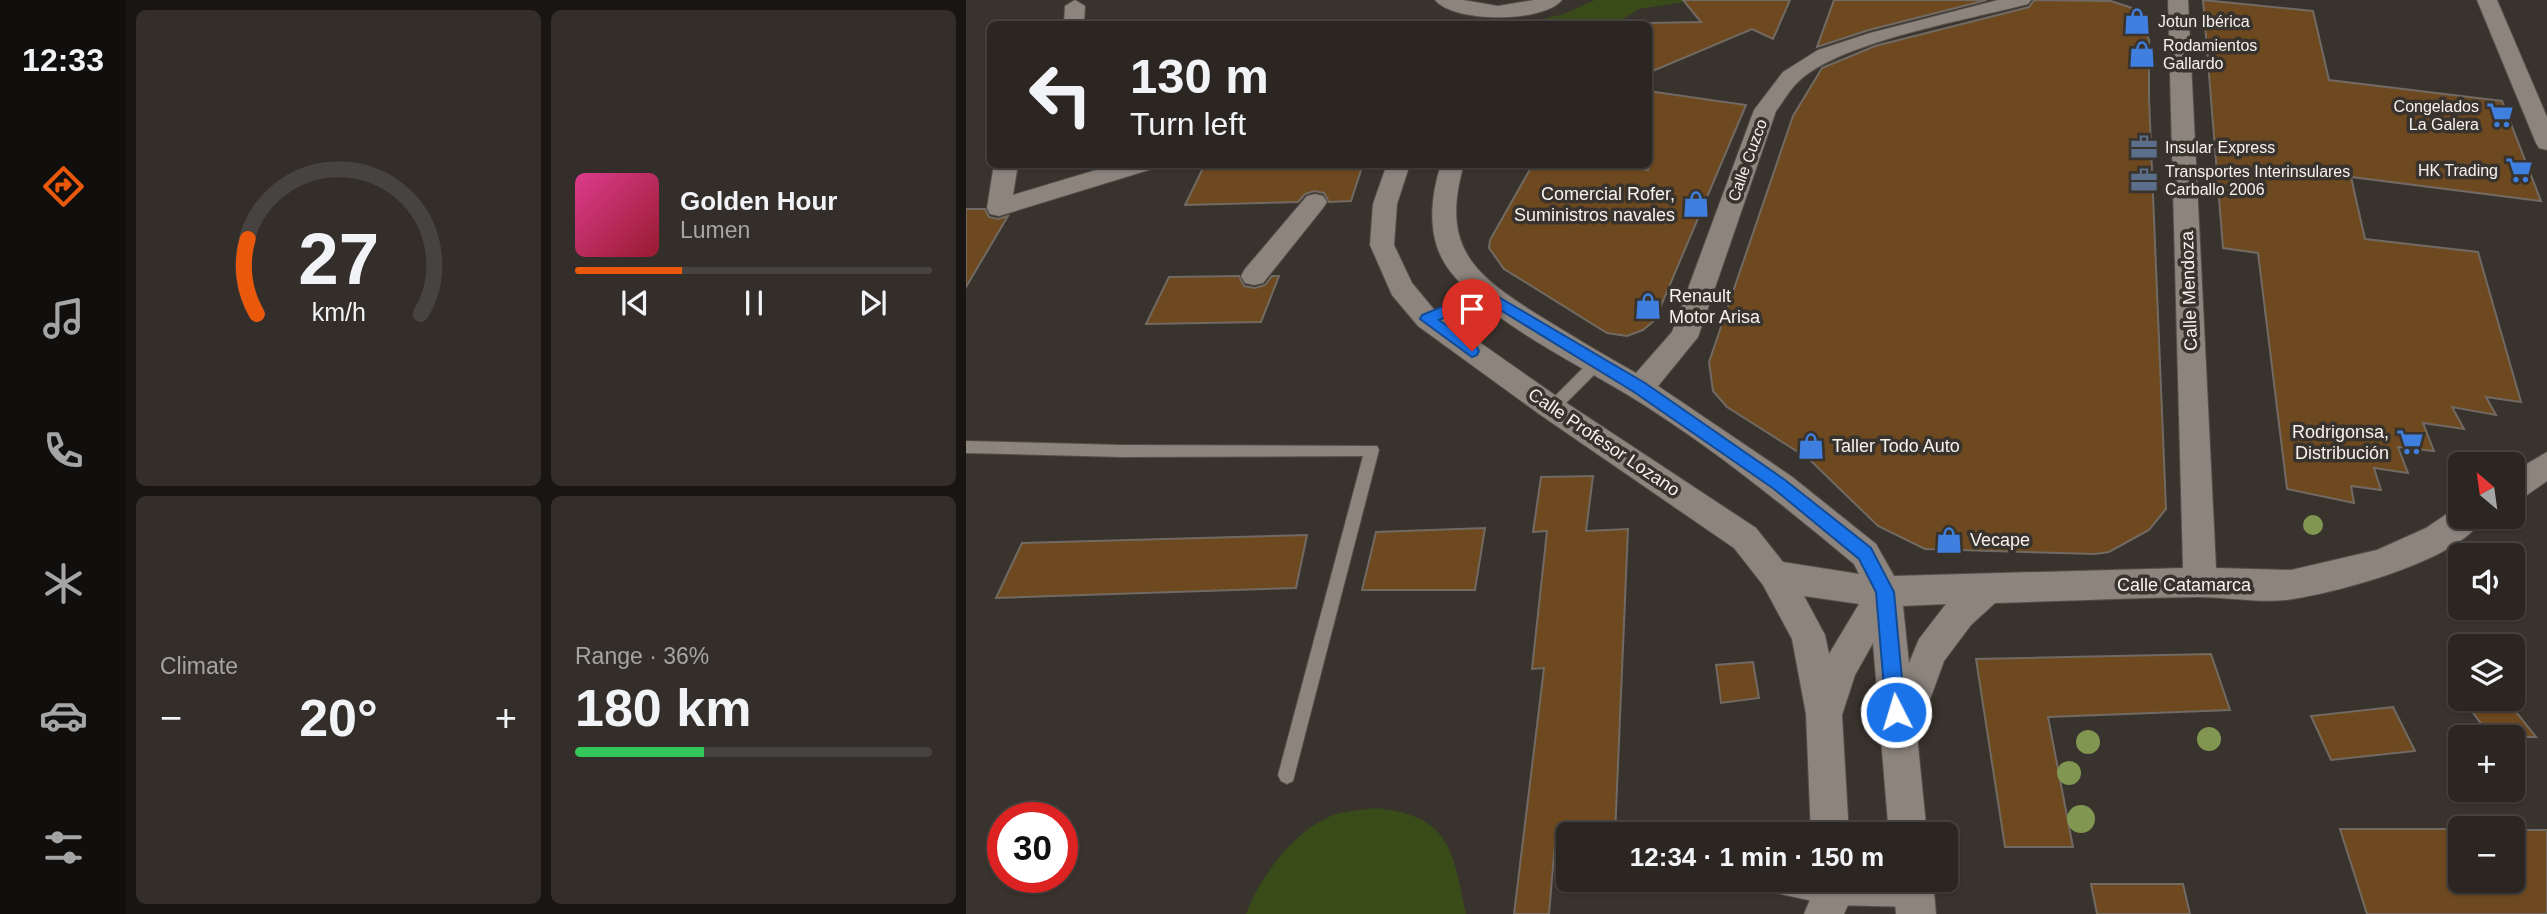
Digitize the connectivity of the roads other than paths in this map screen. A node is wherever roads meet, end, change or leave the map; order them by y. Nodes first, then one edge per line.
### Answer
1 (1447, 0) edge
2 (1552, 0) edge
3 (2021, 0) edge
4 (2178, 0) edge
5 (2487, 0) edge
6 (1496, 19) edge
7 (1442, 21) edge
8 (2547, 144) edge
9 (1005, 168) edge
10 (1131, 168) edge
11 (1398, 168) edge
12 (1452, 168) edge
13 (1315, 202) dead end
14 (1254, 276) dead end
15 (1485, 294) junction
16 (1427, 319) junction
17 (1597, 364) junction
18 (1639, 388) junction
19 (1552, 408) junction
20 (966, 447) edge
21 (2547, 465) edge
22 (2525, 480) edge
23 (2450, 529) edge
24 (1774, 575) junction
25 (2200, 583) junction
26 (1987, 589) junction
27 (1885, 592) junction
28 (1824, 714) junction
29 (1898, 736) junction
30 (1287, 775) dead end
31 (1829, 822) edge
32 (1907, 822) edge
33 (1808, 892) edge
34 (1829, 897) edge
35 (1915, 898) edge

1 - 6 street
1 - 7 street
2 - 6 street
3 - 18 street, Calle Cuzco
4 - 25 street, Calle Mendoza
5 - 8 street
9 - 10 street
11 - 16 street, Calle Profesor Lozano
12 - 15 street
13 - 14 street
15 - 16 lane
15 - 17 street
16 - 19 street, Calle Profesor Lozano
17 - 18 street
17 - 19 lane
18 - 27 street
19 - 24 street, Calle Profesor Lozano
20 - 30 lane
21 - 22 street
23 - 25 street, Calle Catamarca
24 - 27 street
24 - 28 street, Calle Profesor Lozano
25 - 26 street, Calle Catamarca
26 - 27 street, Calle Catamarca
26 - 29 street
27 - 28 street, Calle Profesor Lozano
27 - 29 street
28 - 31 street, Calle Profesor Lozano
29 - 32 street
33 - 34 lane
34 - 35 lane

